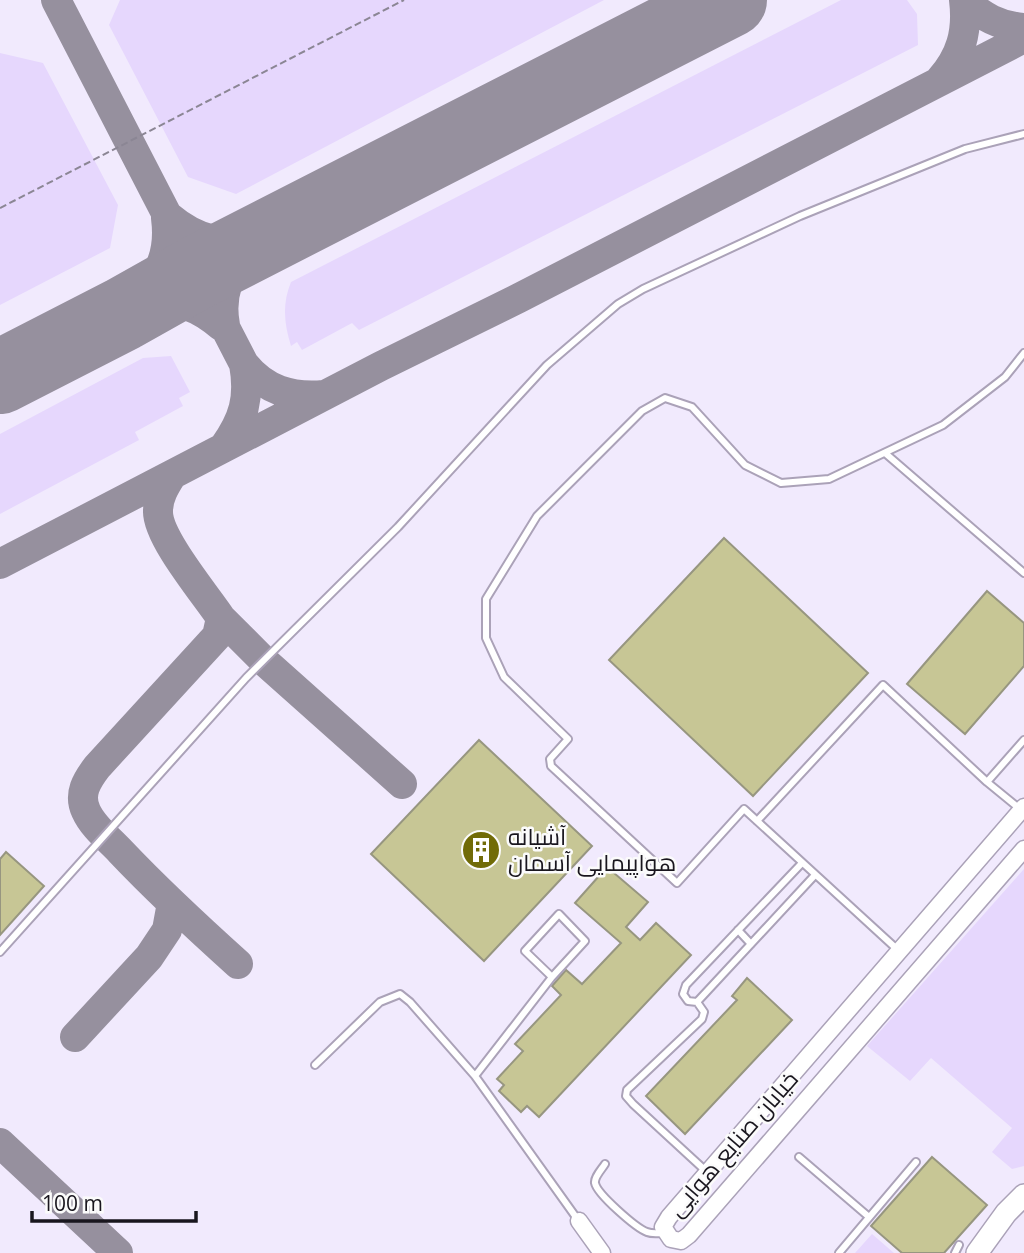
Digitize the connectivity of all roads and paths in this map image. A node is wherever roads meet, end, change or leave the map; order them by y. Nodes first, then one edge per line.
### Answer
1 (404, 0) edge
2 (1024, 134) edge
3 (0, 208) edge
4 (1024, 354) edge
5 (885, 453) junction
6 (1024, 573) edge
7 (1024, 740) edge
8 (988, 782) junction
9 (1023, 810) edge
10 (757, 821) junction
11 (1024, 849) edge
12 (802, 863) junction
13 (815, 875) junction
14 (738, 930) junction
15 (751, 944) junction
16 (899, 951) junction
17 (0, 952) edge
18 (919, 969) junction
19 (552, 977) junction
20 (697, 1002) junction
21 (823, 1040) junction
22 (843, 1057) junction
23 (315, 1065) dead end
24 (475, 1076) junction
25 (799, 1157) dead end
26 (916, 1161) dead end
27 (605, 1164) dead end
28 (708, 1172) junction
29 (727, 1191) junction
30 (1024, 1195) edge
31 (869, 1217) junction
32 (579, 1221) joint
33 (665, 1233) junction
34 (968, 1249) edge
35 (602, 1253) edge
36 (839, 1253) edge
37 (955, 1253) edge

1 - 3 path
2 - 17 lane
4 - 5 lane
5 - 6 lane
5 - 10 lane
7 - 8 lane
8 - 9 lane
8 - 10 lane
9 - 16 street, خیابان صنایع هوایی
10 - 12 lane
11 - 18 street, خیابان صنایع هوایی
12 - 13 lane
12 - 14 lane
13 - 15 lane
13 - 16 lane
14 - 15 lane
14 - 20 lane
15 - 20 lane
16 - 18 street
16 - 21 street, خیابان صنایع هوایی
18 - 22 street, خیابان صنایع هوایی
19 - 19 lane
19 - 24 lane
20 - 28 lane
21 - 22 street
21 - 28 street, خیابان صنایع هوایی
22 - 29 street, خیابان صنایع هوایی
23 - 24 lane
24 - 32 lane
25 - 31 lane
26 - 31 lane
27 - 33 lane
28 - 29 street
28 - 33 street, خیابان صنایع هوایی
29 - 33 street, خیابان صنایع هوایی
30 - 34 highway
31 - 36 lane
32 - 35 street
34 - 37 lane

